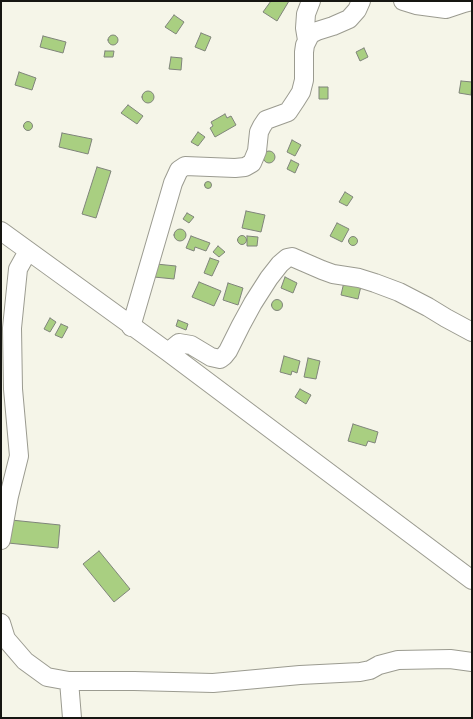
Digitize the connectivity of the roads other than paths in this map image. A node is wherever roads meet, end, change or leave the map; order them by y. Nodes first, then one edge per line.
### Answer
1 (311, 1) edge
2 (361, 1) edge
3 (403, 1) edge
4 (472, 1) edge
5 (307, 40) junction
6 (1, 231) edge
7 (28, 251) junction
8 (131, 327) junction
9 (472, 332) edge
10 (168, 352) junction
11 (1, 540) edge
12 (472, 580) edge
13 (1, 623) edge
14 (6, 647) edge
15 (472, 662) edge
16 (69, 681) junction
17 (72, 718) edge

1 - 5 street
2 - 5 street
3 - 4 street
5 - 8 street
6 - 7 street
7 - 8 street
7 - 11 street
8 - 10 street
9 - 10 street
10 - 12 street
13 - 14 street
14 - 16 street
15 - 16 street
16 - 17 street

